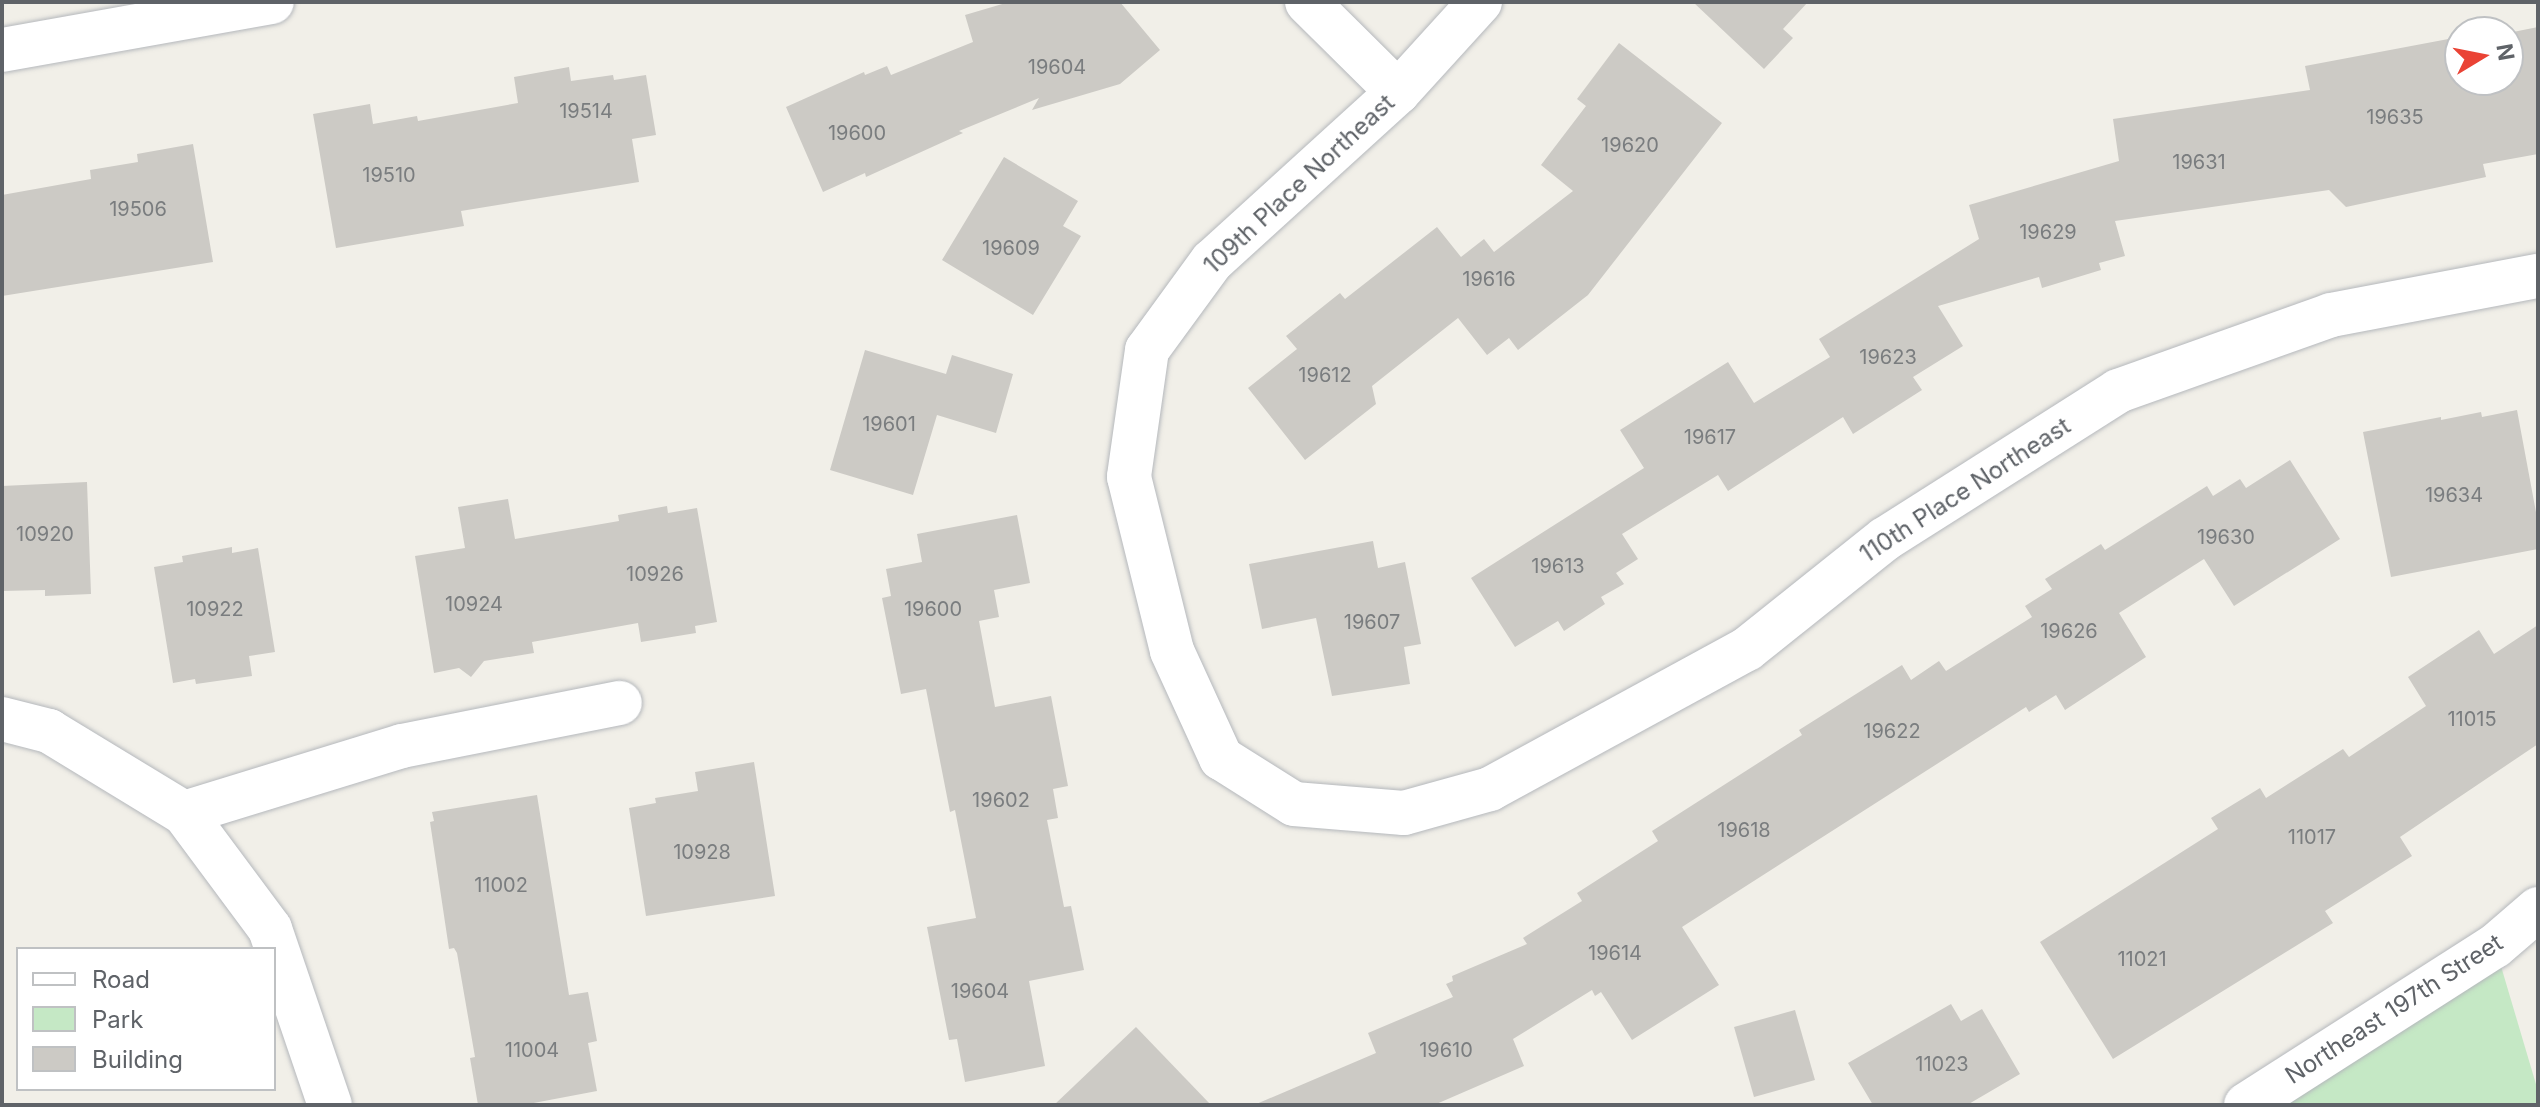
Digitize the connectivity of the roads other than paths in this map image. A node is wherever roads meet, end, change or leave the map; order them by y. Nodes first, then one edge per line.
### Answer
1 (272, 2) edge
2 (1307, 2) edge
3 (1480, 2) edge
4 (2, 50) edge
5 (1398, 92) junction
6 (2538, 276) edge
7 (620, 703) dead end
8 (2, 719) edge
9 (1294, 804) joint
10 (184, 813) junction
11 (2538, 909) edge
12 (330, 1105) edge
13 (2246, 1105) edge

1 - 4 street
2 - 5 street
3 - 5 street, 109th Place Northeast
5 - 9 street, 109th Place Northeast
6 - 9 street, 110th Place Northeast
7 - 10 street
8 - 10 street
10 - 12 street
11 - 13 street, Northeast 197th Street

